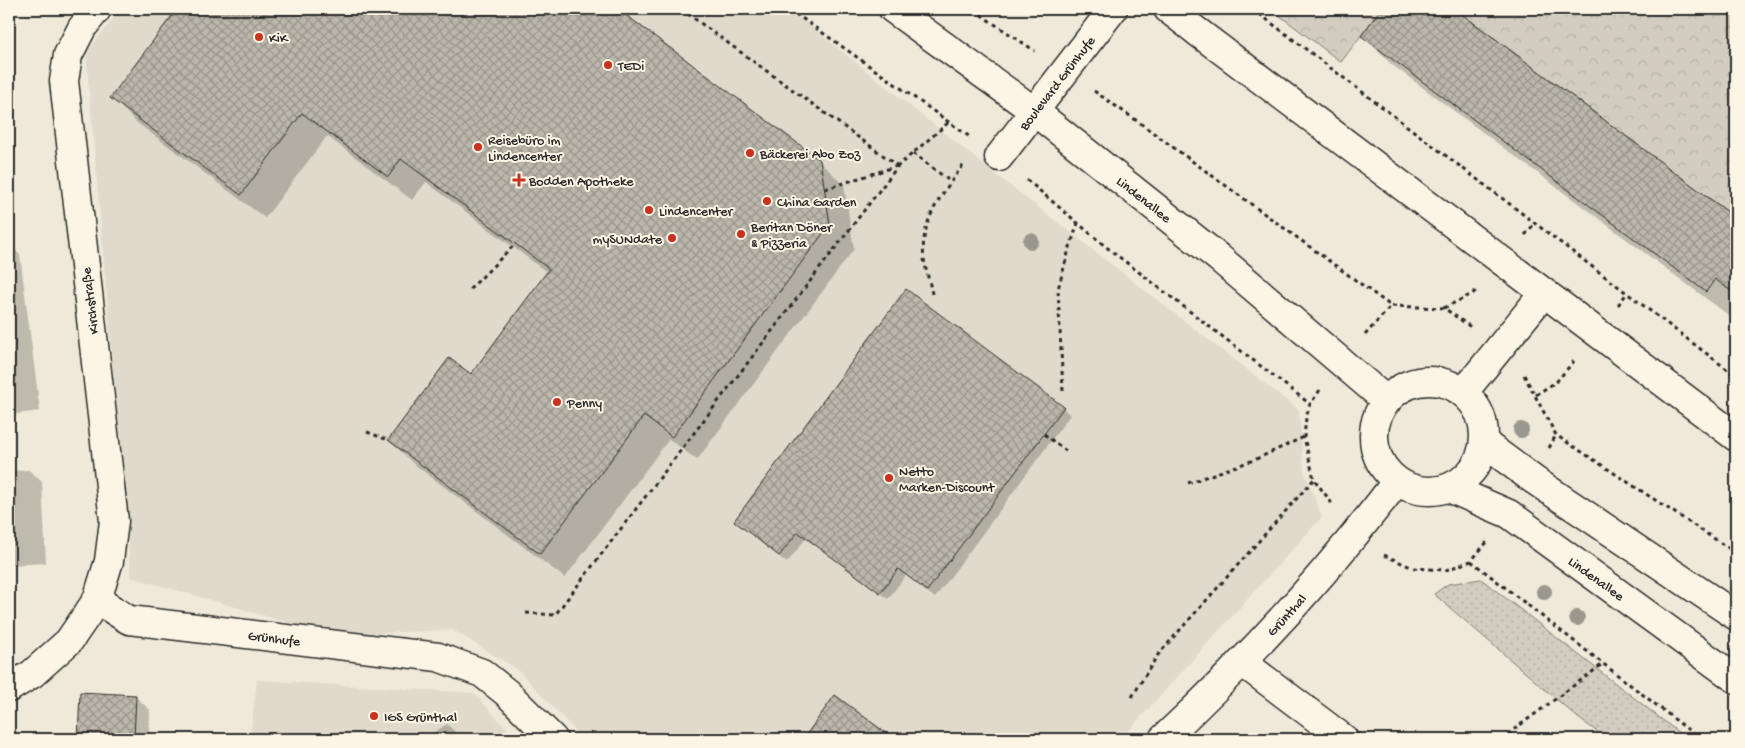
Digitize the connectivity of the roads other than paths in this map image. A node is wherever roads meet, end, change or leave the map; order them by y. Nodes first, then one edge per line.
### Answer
1 (97, 9) edge
2 (893, 9) edge
3 (1113, 9) edge
4 (1168, 9) edge
5 (1034, 111) junction
6 (989, 150) road end
7 (1544, 293) junction
8 (1463, 393) junction
9 (1387, 401) junction
10 (1736, 437) edge
11 (1484, 443) junction
12 (1397, 481) junction
13 (1449, 488) junction
14 (97, 600) junction
15 (1736, 616) edge
16 (1242, 662) junction
17 (1736, 680) edge
18 (9, 688) edge
19 (553, 739) edge
20 (1163, 739) edge
21 (1344, 739) edge

1 - 14 street, Kirchstraße
2 - 5 street, Lindenallee
3 - 5 street, Boulevard Grünhufe
4 - 7 street
5 - 6 street, Boulevard Grünhufe
5 - 9 street, Lindenallee
7 - 8 street
7 - 10 street
8 - 9 street
8 - 11 street
9 - 12 street
11 - 13 street
11 - 15 street
12 - 13 street
12 - 16 street, Grünthal
13 - 17 street, Lindenallee
14 - 18 street
14 - 19 street, Grünhufe
16 - 20 street, Grünthal
16 - 21 street

